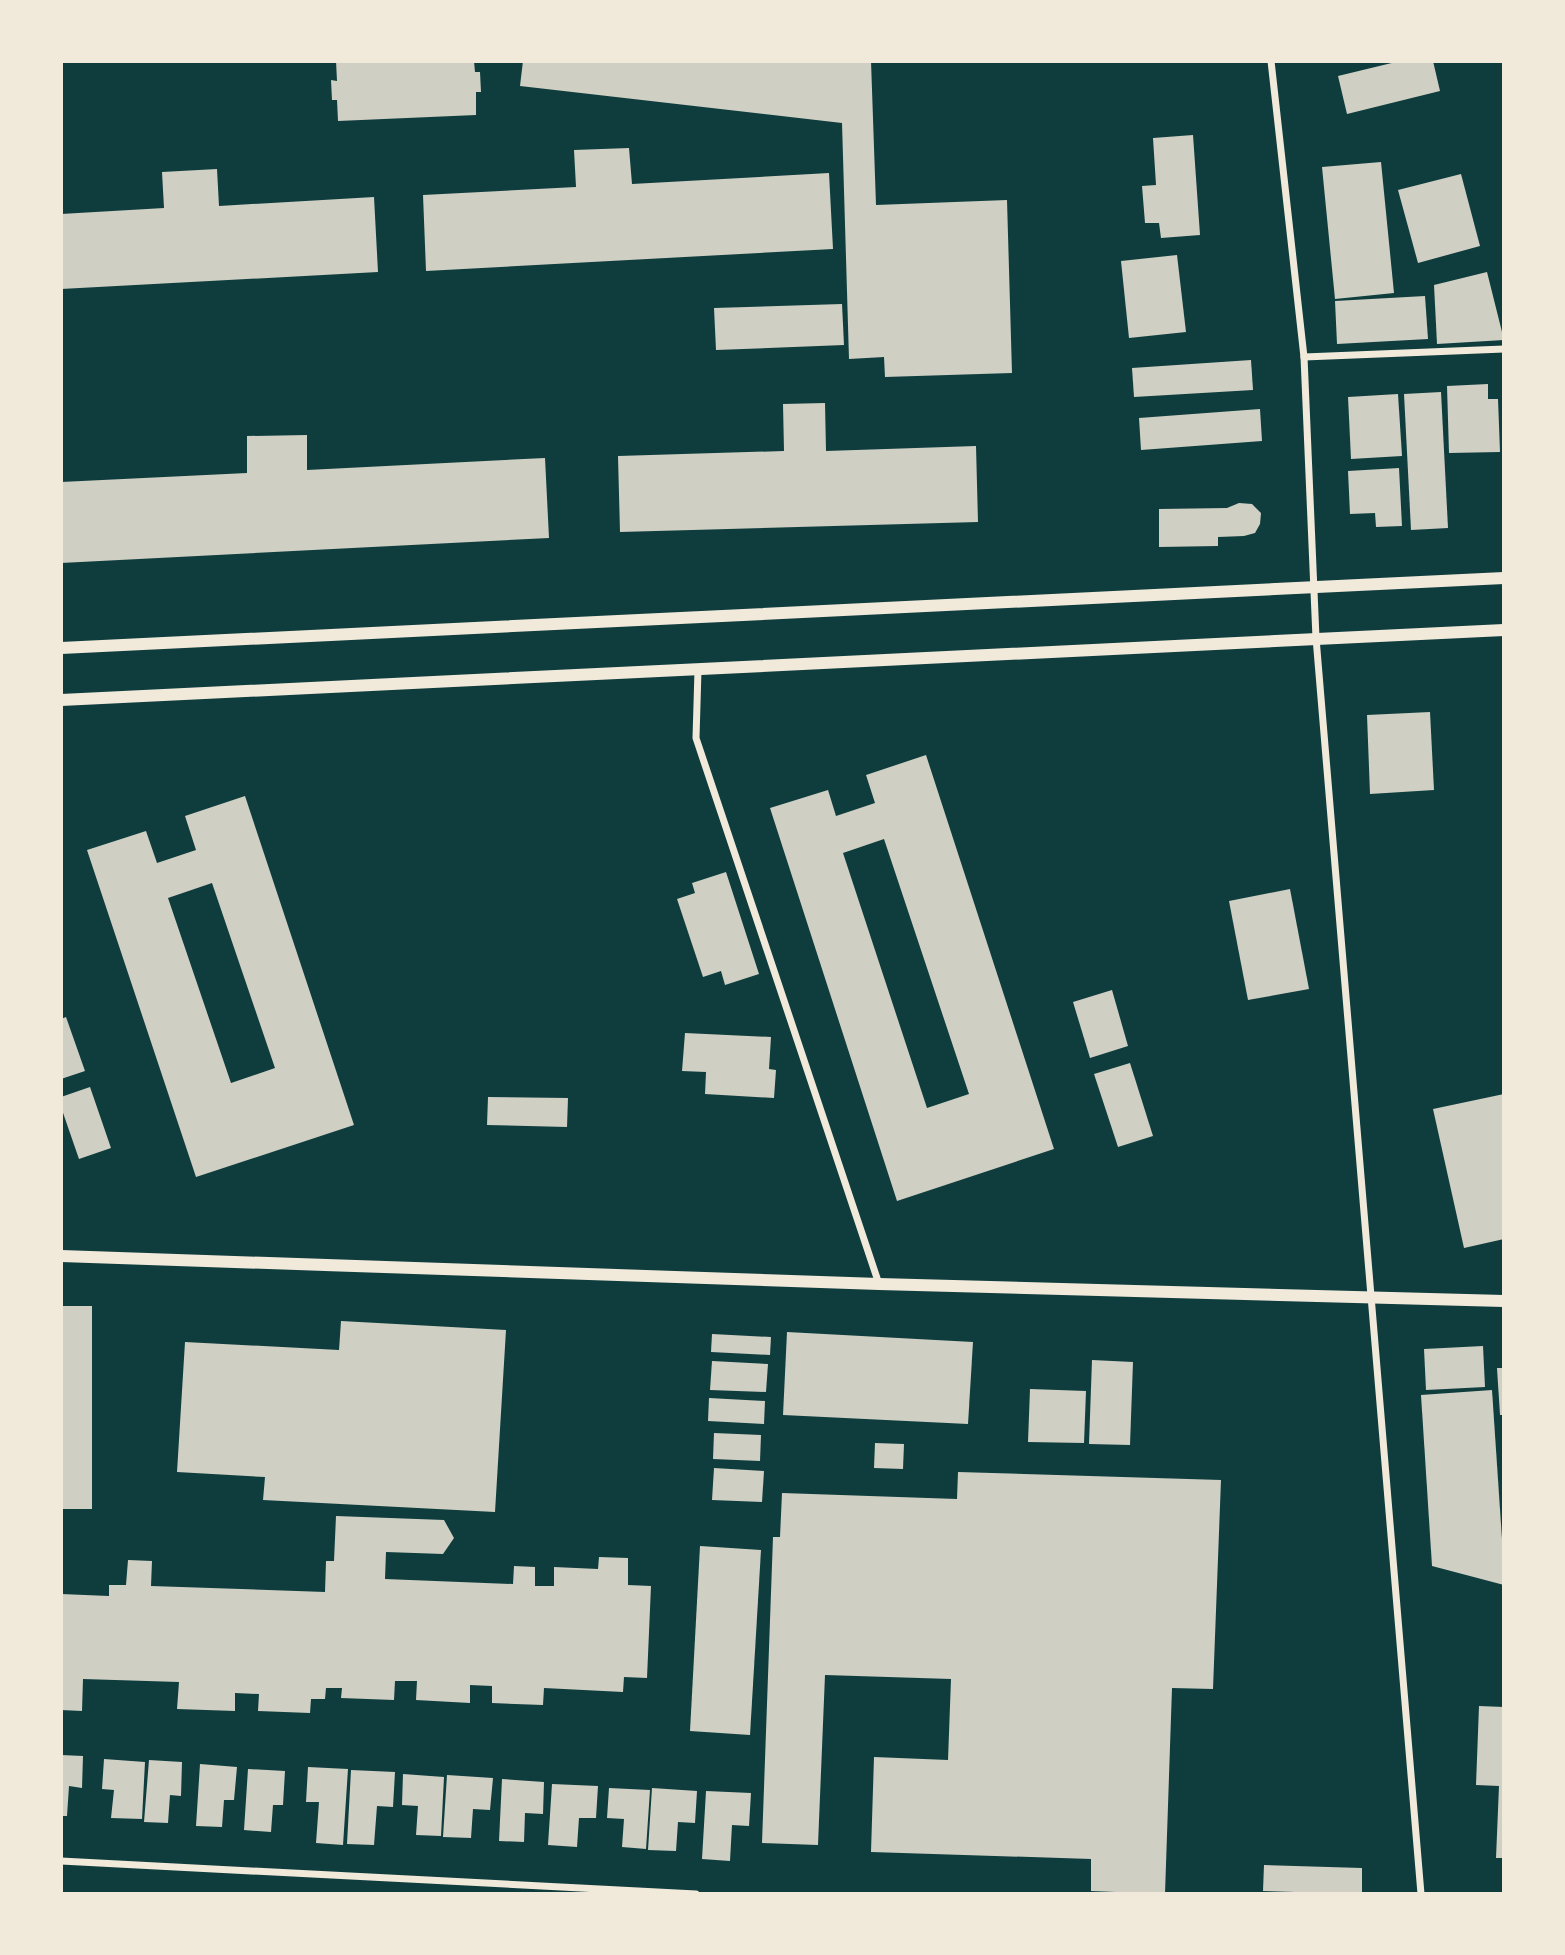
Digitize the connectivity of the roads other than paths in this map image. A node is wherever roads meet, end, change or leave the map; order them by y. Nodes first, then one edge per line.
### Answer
1 (1271, 61) edge
2 (1504, 349) edge
3 (1304, 356) junction
4 (1504, 578) edge
5 (1313, 586) junction
6 (1504, 630) edge
7 (1316, 638) junction
8 (61, 648) edge
9 (698, 670) junction
10 (61, 700) edge
11 (61, 1256) edge
12 (879, 1284) junction
13 (1370, 1297) junction
14 (1504, 1301) edge
15 (61, 1861) edge
16 (696, 1894) edge
17 (1421, 1894) edge

1 - 3 street
2 - 3 street
3 - 5 street
4 - 5 street
5 - 7 street
5 - 8 street
6 - 7 street
7 - 9 street
7 - 13 street
9 - 10 street
9 - 12 street
11 - 12 street
12 - 13 street
13 - 14 street
13 - 17 street
15 - 16 street

